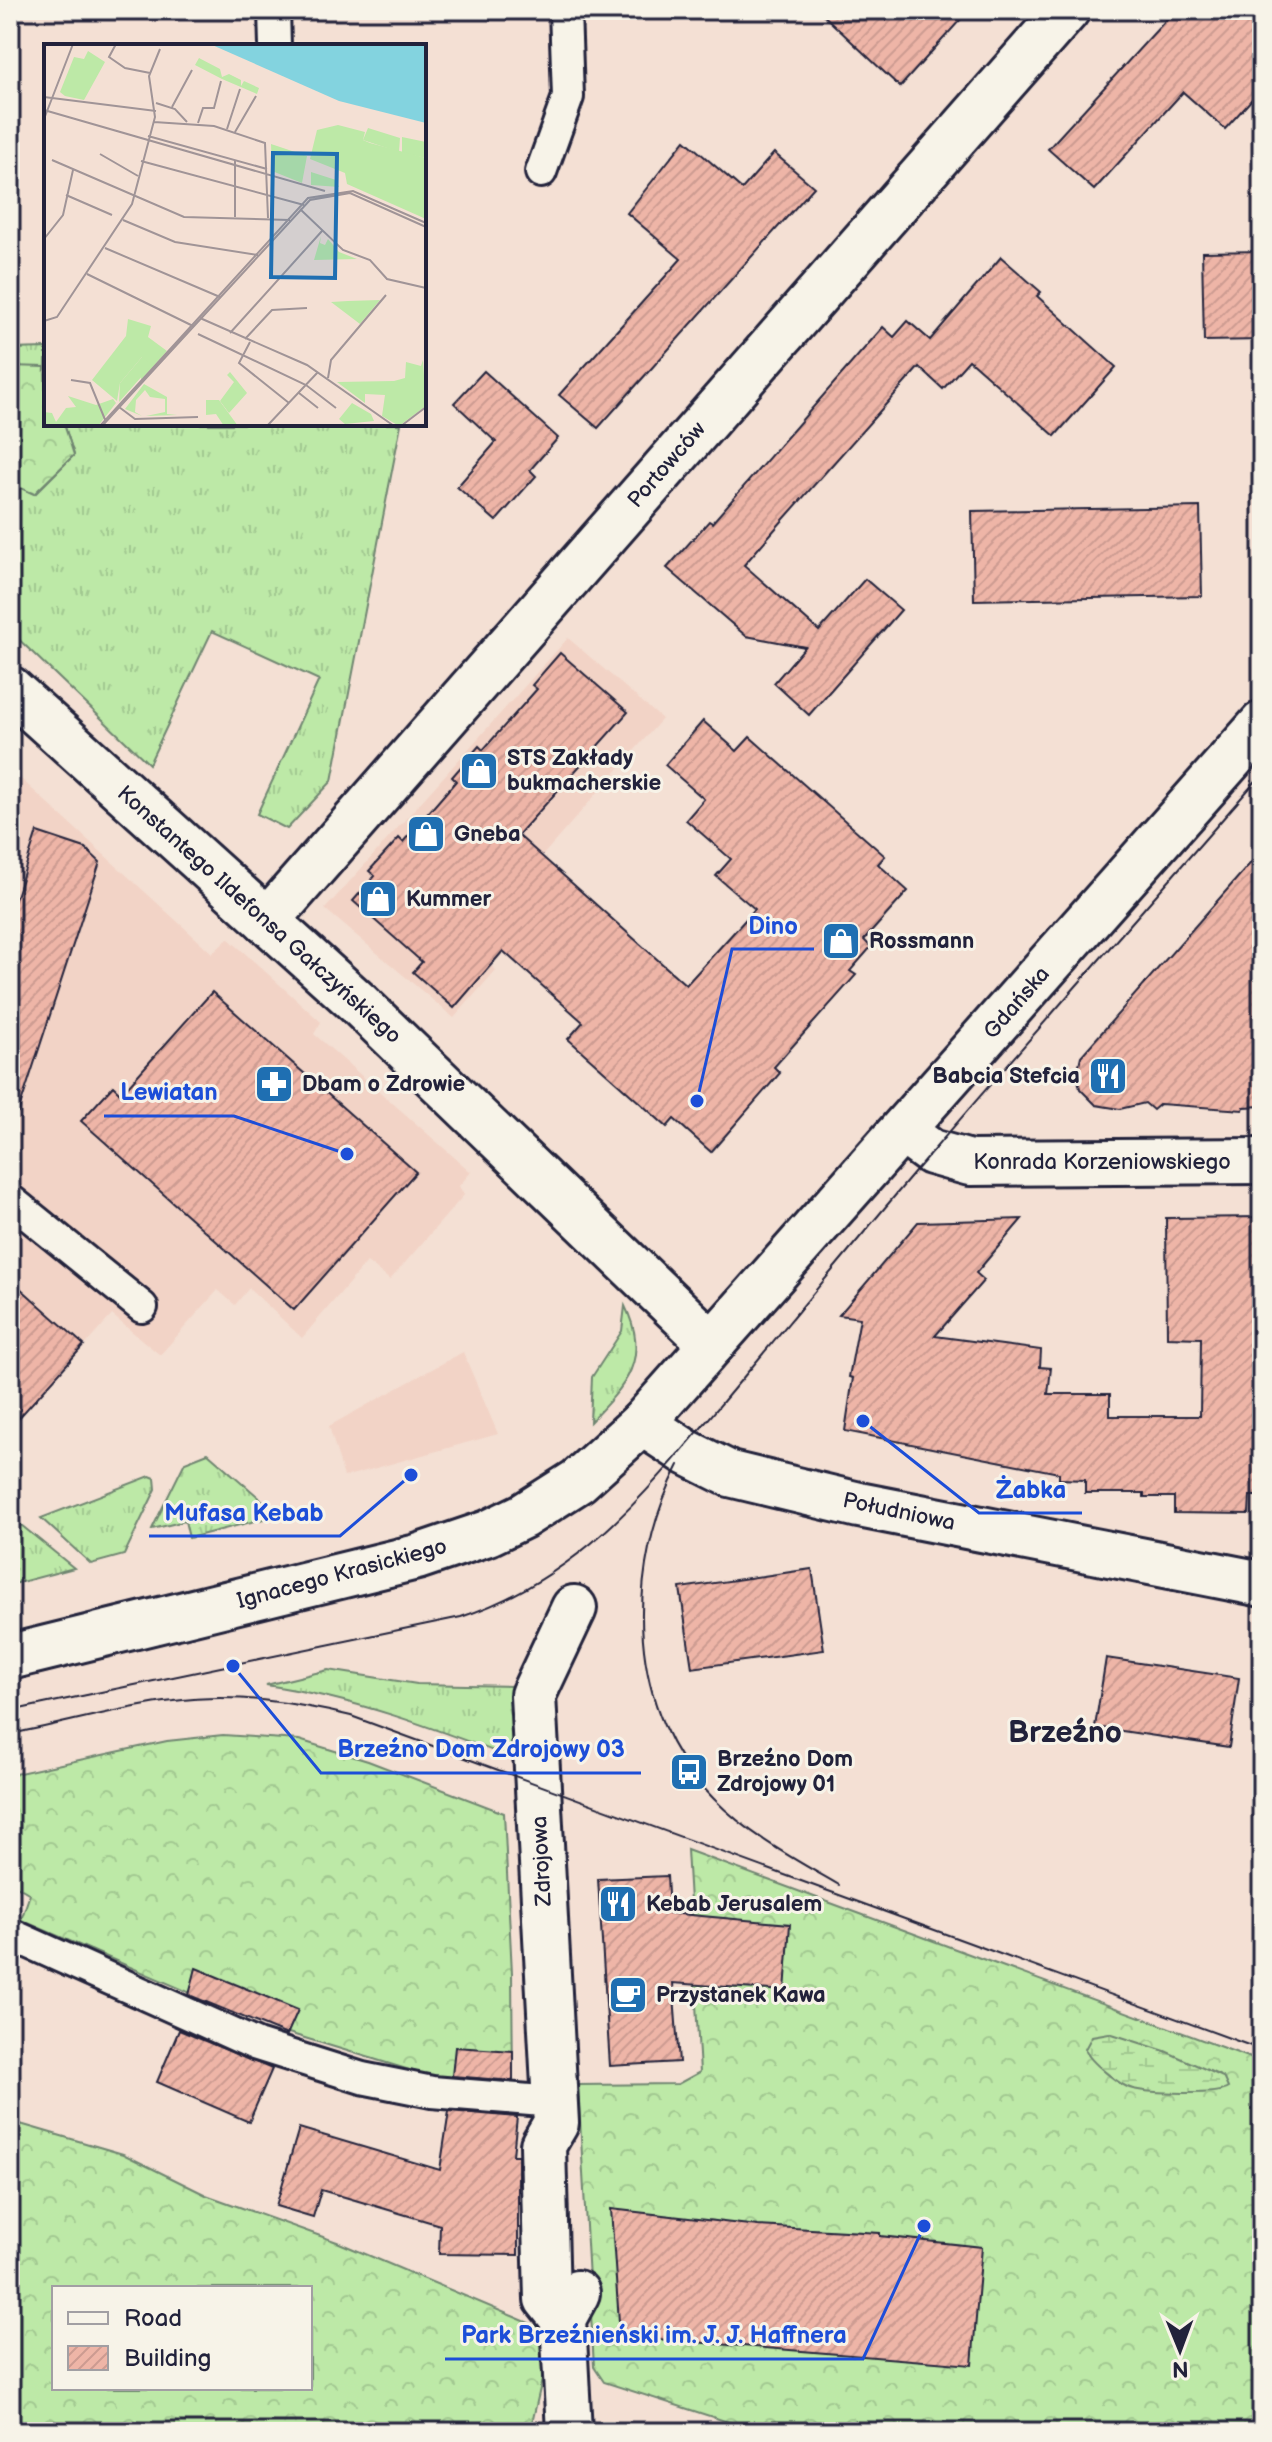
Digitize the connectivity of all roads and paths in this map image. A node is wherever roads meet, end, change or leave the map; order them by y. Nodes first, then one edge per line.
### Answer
1 (274, 10) edge
2 (565, 10) edge
3 (1067, 10) edge
4 (275, 44) edge
5 (541, 172) dead end
6 (10, 689) edge
7 (1262, 724) edge
8 (267, 921) junction
9 (902, 1131) junction
10 (1262, 1161) edge
11 (10, 1200) edge
12 (142, 1307) dead end
13 (712, 1344) junction
14 (642, 1423) junction
15 (1262, 1584) edge
16 (574, 1608) dead end
17 (10, 1657) edge
18 (10, 1934) edge
19 (555, 2112) junction
20 (569, 2432) edge

1 - 4 lane
2 - 5 lane
3 - 8 street, Portowców
6 - 8 street, Konstantego Ildefonsa Gałczyńskiego
7 - 9 street, Gdańska
8 - 13 street, Konstantego Ildefonsa Gałczyńskiego
9 - 10 street, Konrada Korzeniowskiego
9 - 13 street, Gdańska
11 - 12 lane
13 - 14 street, Gdańska
14 - 15 street, Południowa
14 - 17 street, Ignacego Krasickiego
16 - 19 street, Zdrojowa
18 - 19 lane
19 - 20 street, Zdrojowa

